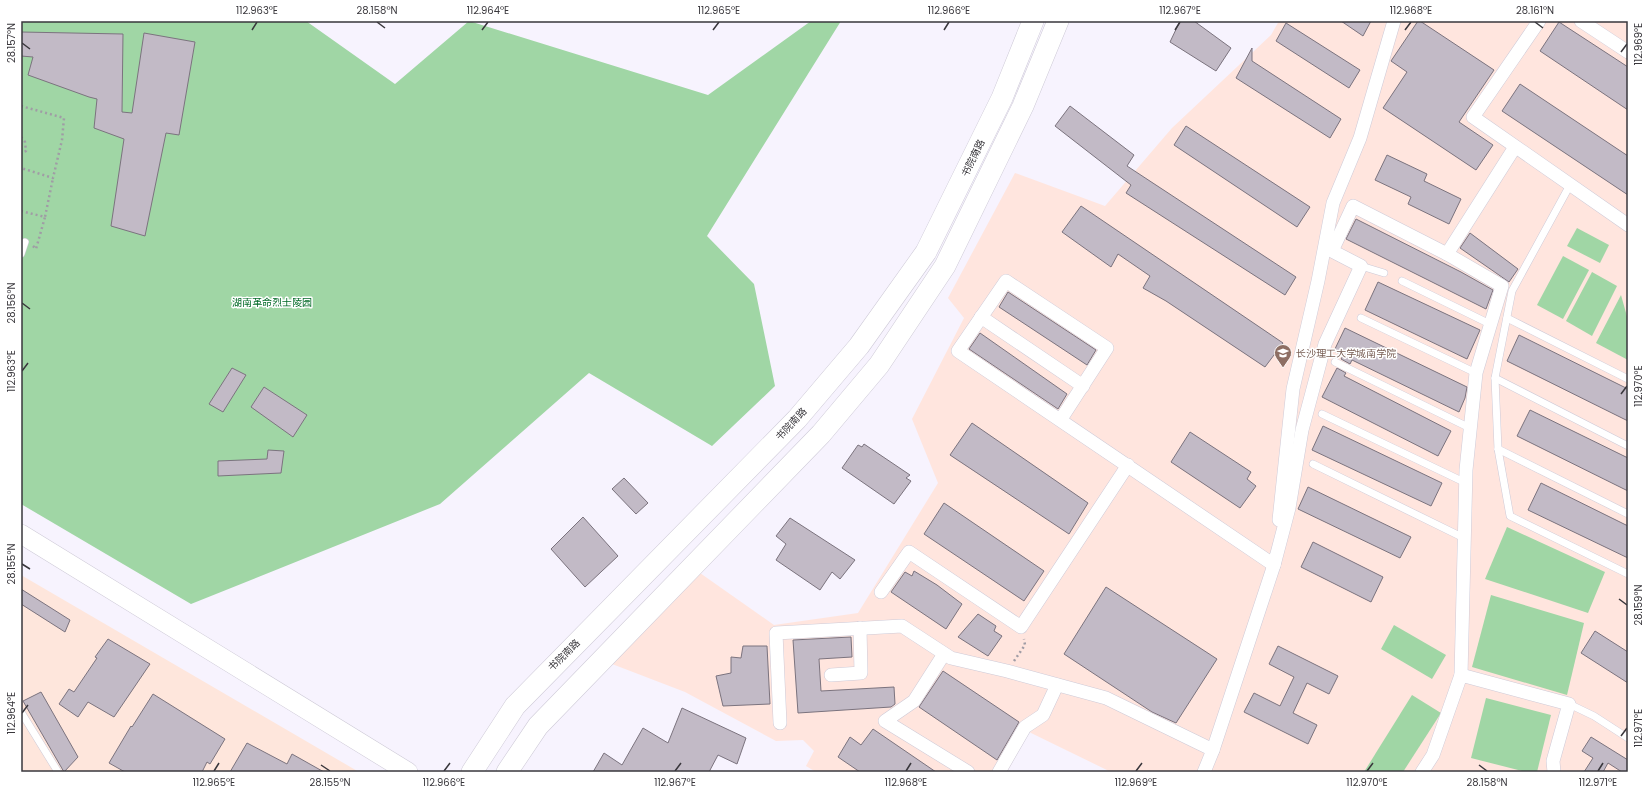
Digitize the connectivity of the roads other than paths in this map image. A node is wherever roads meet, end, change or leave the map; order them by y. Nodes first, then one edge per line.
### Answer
1 (1033, 21) edge
2 (1058, 21) edge
3 (1394, 21) edge
4 (1539, 21) edge
5 (1581, 21) edge
6 (1628, 52) edge
7 (1515, 147) junction
8 (1570, 185) junction
9 (1628, 225) edge
10 (25, 242) road end
11 (21, 254) edge
12 (1447, 254) junction
13 (1361, 266) junction
14 (1384, 273) dead end
15 (1402, 281) dead end
16 (981, 317) junction
17 (1361, 318) dead end
18 (1507, 318) junction
19 (1490, 324) junction
20 (1335, 362) dead end
21 (1476, 373) junction
22 (1495, 378) junction
23 (1628, 379) edge
24 (1082, 386) junction
25 (1322, 414) dead end
26 (1061, 419) junction
27 (1470, 428) junction
28 (1628, 446) edge
29 (1498, 449) junction
30 (1313, 464) dead end
31 (1128, 465) junction
32 (1466, 483) junction
33 (1628, 514) edge
34 (21, 534) edge
35 (1464, 538) junction
36 (1274, 565) junction
37 (1628, 574) edge
38 (881, 592) dead end
39 (860, 628) junction
40 (944, 654) junction
41 (831, 675) dead end
42 (1461, 675) junction
43 (1057, 685) junction
44 (1569, 704) junction
45 (21, 712) edge
46 (780, 724) dead end
47 (1628, 738) edge
48 (1213, 750) junction
49 (58, 772) edge
50 (408, 772) edge
51 (472, 772) edge
52 (507, 772) edge
53 (968, 772) edge
54 (999, 772) edge
55 (1204, 772) edge
56 (1422, 772) edge
57 (1554, 772) edge

1 - 51 main road, 书院南路
2 - 52 main road
3 - 36 street
4 - 7 street
5 - 6 street
7 - 8 street
7 - 12 street
8 - 9 street
8 - 18 lane
10 - 11 lane
12 - 13 street
12 - 19 street
13 - 14 lane
13 - 36 street
15 - 19 lane
16 - 24 street
16 - 24 street
16 - 26 street
17 - 21 lane
18 - 22 lane
18 - 23 lane
19 - 21 street
20 - 27 lane
21 - 27 street
22 - 28 lane
22 - 29 lane
24 - 26 street
25 - 32 lane
26 - 31 street
27 - 32 street
29 - 33 lane
29 - 37 lane
30 - 35 lane
31 - 36 street
31 - 38 street
32 - 35 street
34 - 50 street
35 - 42 street
36 - 48 street
39 - 40 street
39 - 41 street
39 - 46 street
40 - 43 street
40 - 53 street
42 - 44 street
42 - 56 street
43 - 48 street
43 - 54 street
44 - 47 lane
44 - 57 street
45 - 49 lane
48 - 55 street

